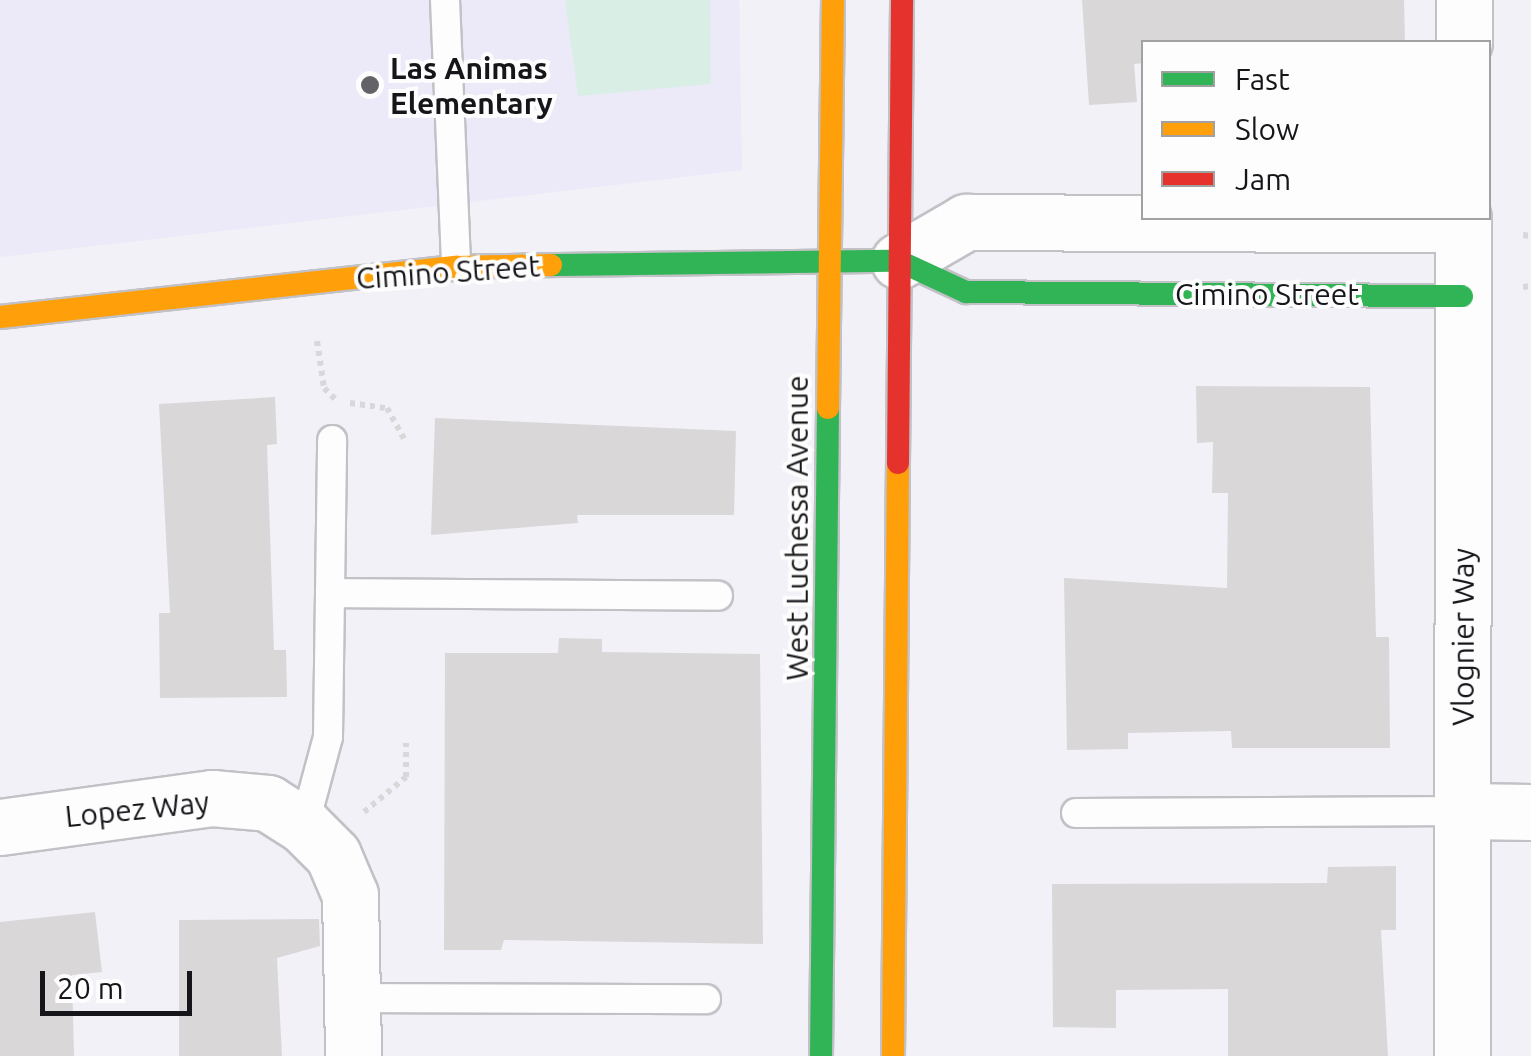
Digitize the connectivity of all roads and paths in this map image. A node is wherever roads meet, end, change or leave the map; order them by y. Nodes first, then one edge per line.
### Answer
1 (445, 0) edge
2 (832, 0) edge
3 (902, 0) edge
4 (1464, 0) edge
5 (1464, 40) edge
6 (1463, 221) edge
7 (830, 260) junction
8 (898, 261) junction
9 (456, 268) junction
10 (1462, 296) junction
11 (0, 317) edge
12 (317, 341) dead end
13 (332, 440) dead end
14 (406, 442) dead end
15 (330, 592) junction
16 (718, 596) dead end
17 (406, 743) dead end
18 (1464, 811) junction
19 (1531, 812) edge
20 (1076, 813) dead end
21 (360, 816) dead end
22 (304, 826) junction
23 (0, 827) edge
24 (355, 998) junction
25 (706, 999) dead end
26 (353, 1056) edge
27 (821, 1056) edge
28 (894, 1056) edge
29 (1462, 1056) edge

1 - 9 lane
2 - 7 street, West Luchessa Avenue
3 - 8 street
4 - 5 street
6 - 8 street
6 - 10 street, Vlognier Way
7 - 8 street, Cimino Street
7 - 9 street, Cimino Street
7 - 27 street, West Luchessa Avenue
8 - 10 street, Cimino Street
8 - 28 street
9 - 11 street, Cimino Street
10 - 18 street, Vlognier Way
12 - 14 path
13 - 15 lane
15 - 16 lane
15 - 22 lane
17 - 21 path
18 - 19 street
18 - 20 lane
18 - 29 street, Vlognier Way
22 - 23 street, Lopez Way
22 - 24 street, Lopez Way
24 - 25 lane
24 - 26 street

